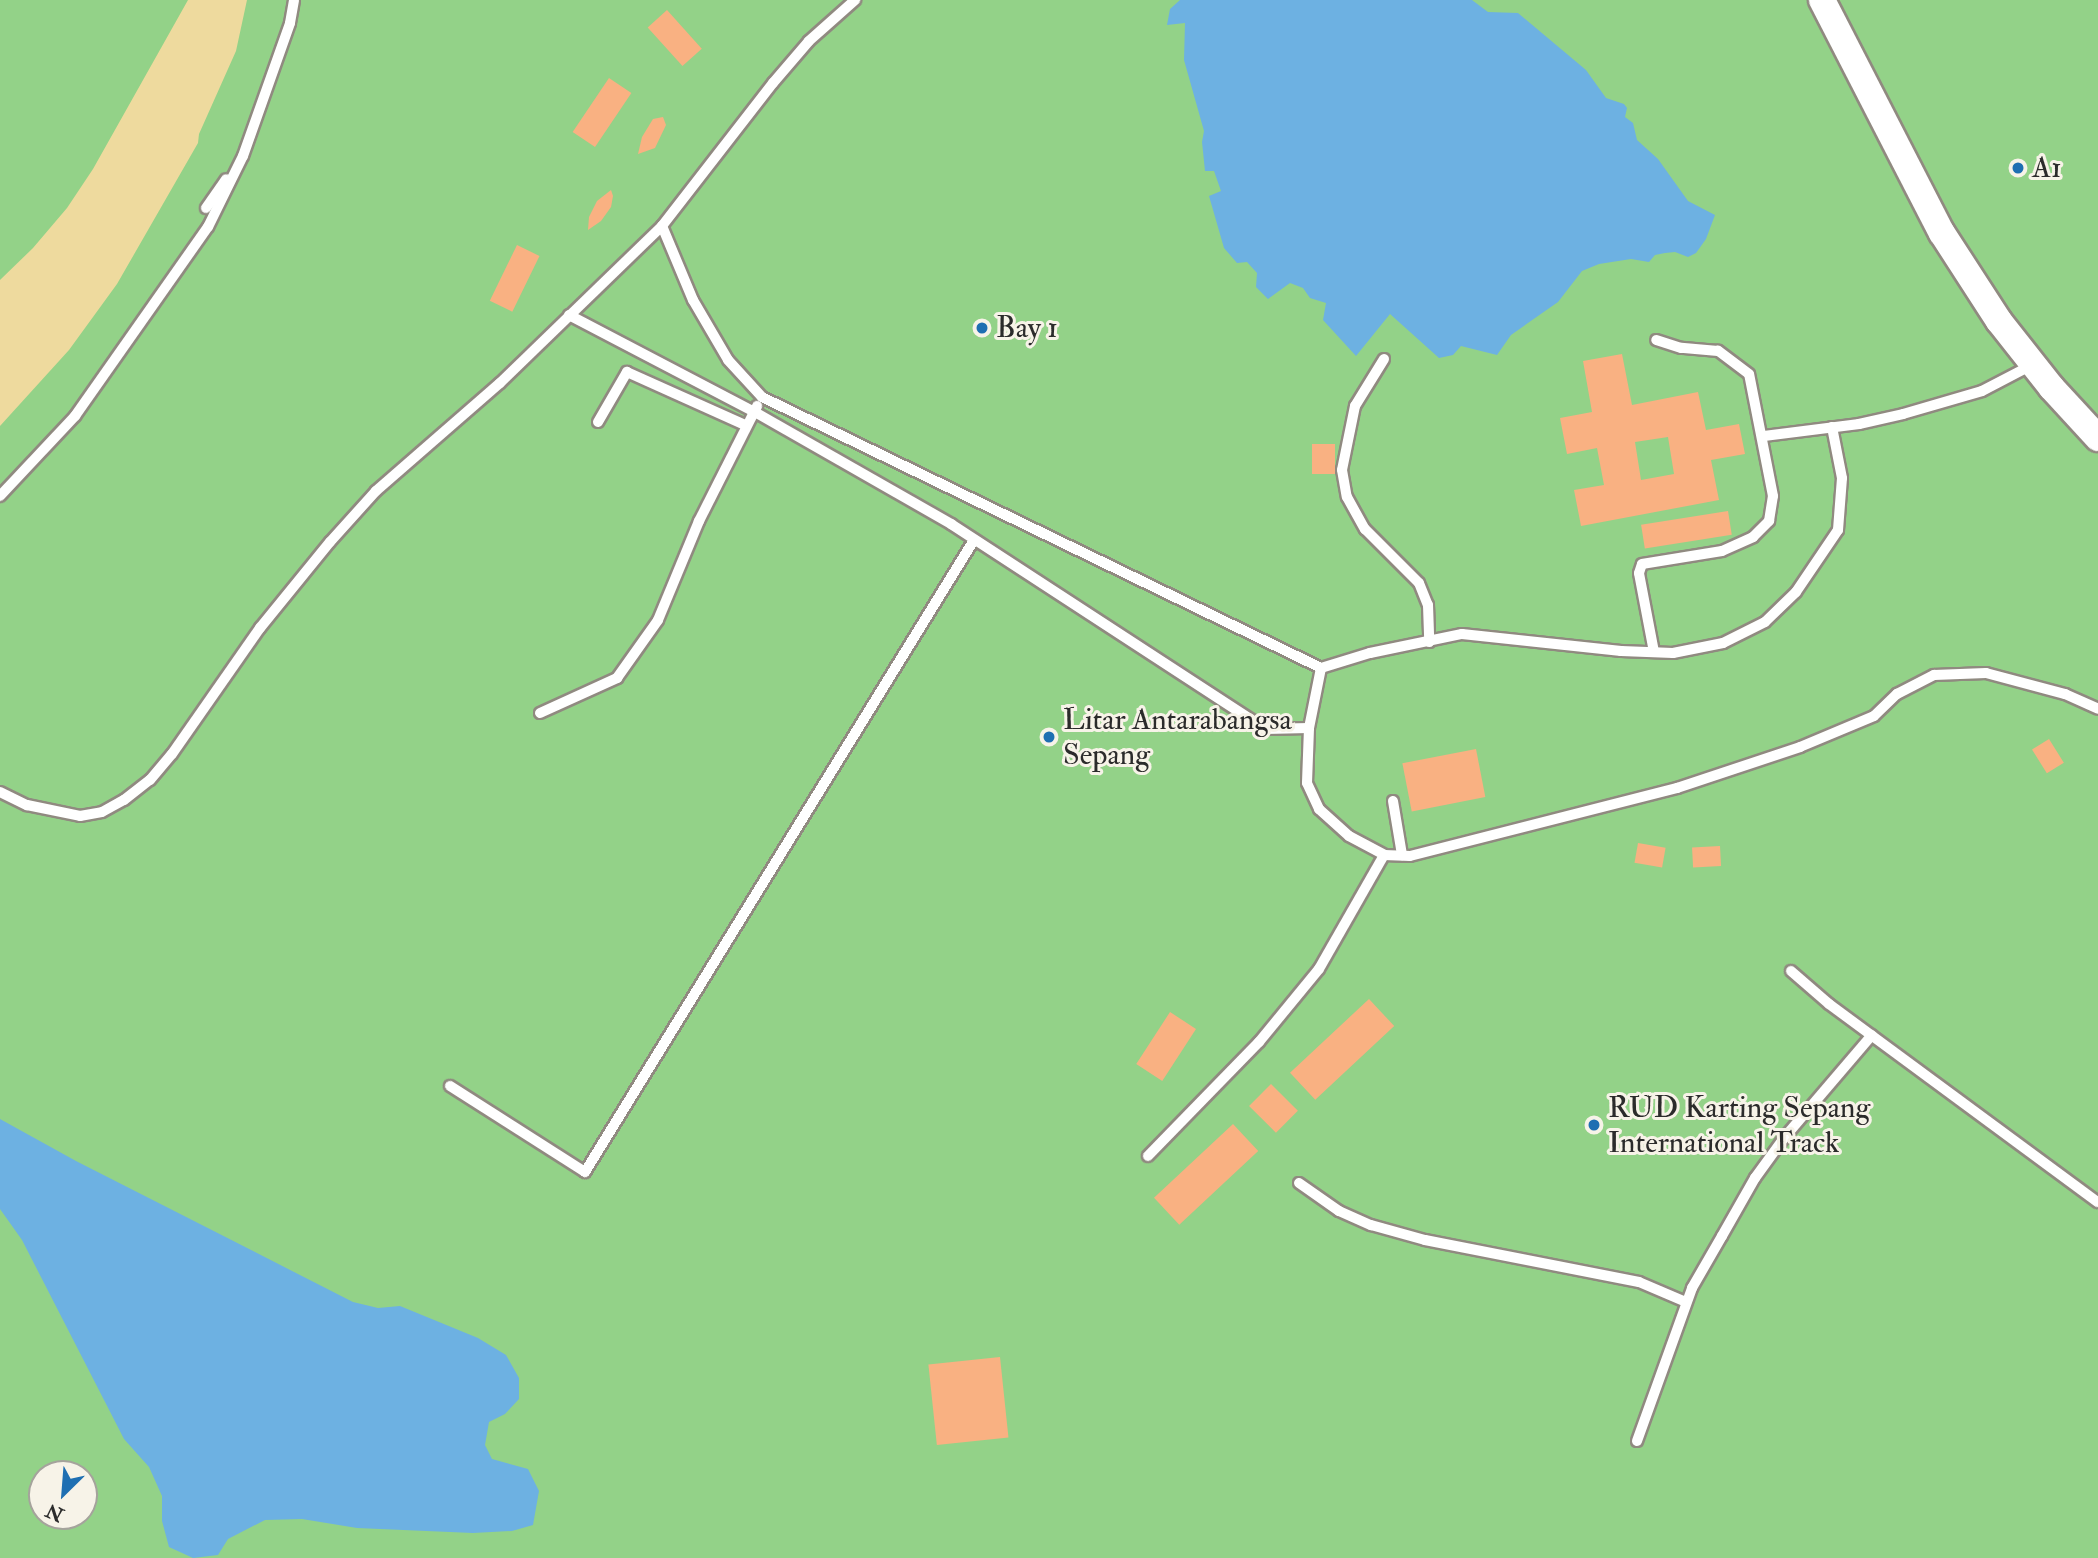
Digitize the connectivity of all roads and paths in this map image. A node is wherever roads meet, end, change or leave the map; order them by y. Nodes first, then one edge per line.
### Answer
1 (294, 0) edge
2 (855, 0) edge
3 (1822, 0) edge
4 (243, 156) junction
5 (206, 208) dead end
6 (662, 226) junction
7 (569, 315) junction
8 (1656, 340) dead end
9 (1384, 359) dead end
10 (2033, 364) junction
11 (762, 397) junction
12 (753, 411) junction
13 (598, 422) dead end
14 (745, 425) junction
15 (1832, 428) junction
16 (1764, 436) junction
17 (2098, 438) edge
18 (0, 496) edge
19 (974, 540) junction
20 (1429, 642) junction
21 (1654, 652) junction
22 (1321, 668) junction
23 (2098, 709) edge
24 (540, 713) dead end
25 (1309, 728) junction
26 (0, 792) edge
27 (1393, 801) dead end
28 (1384, 855) junction
29 (1402, 855) junction
30 (1791, 971) dead end
31 (1872, 1035) junction
32 (450, 1086) dead end
33 (1148, 1156) dead end
34 (1299, 1183) dead end
35 (2098, 1202) edge
36 (1686, 1302) junction
37 (1637, 1441) dead end

1 - 4 lane
2 - 6 lane
3 - 10 street
4 - 5 lane
4 - 18 lane
6 - 7 lane
6 - 11 lane
7 - 12 lane
7 - 26 lane
8 - 16 lane
9 - 20 lane
10 - 15 lane
10 - 17 street
11 - 12 lane
11 - 22 lane
12 - 14 lane
12 - 19 lane
13 - 14 lane
14 - 24 lane
15 - 16 lane
15 - 21 lane
16 - 21 lane
19 - 25 lane
19 - 32 lane
20 - 21 lane
20 - 22 lane
22 - 25 lane
23 - 29 lane
25 - 28 lane
27 - 29 lane
28 - 29 lane
28 - 33 lane
30 - 31 lane
31 - 35 lane
31 - 36 lane
34 - 36 lane
36 - 37 lane

